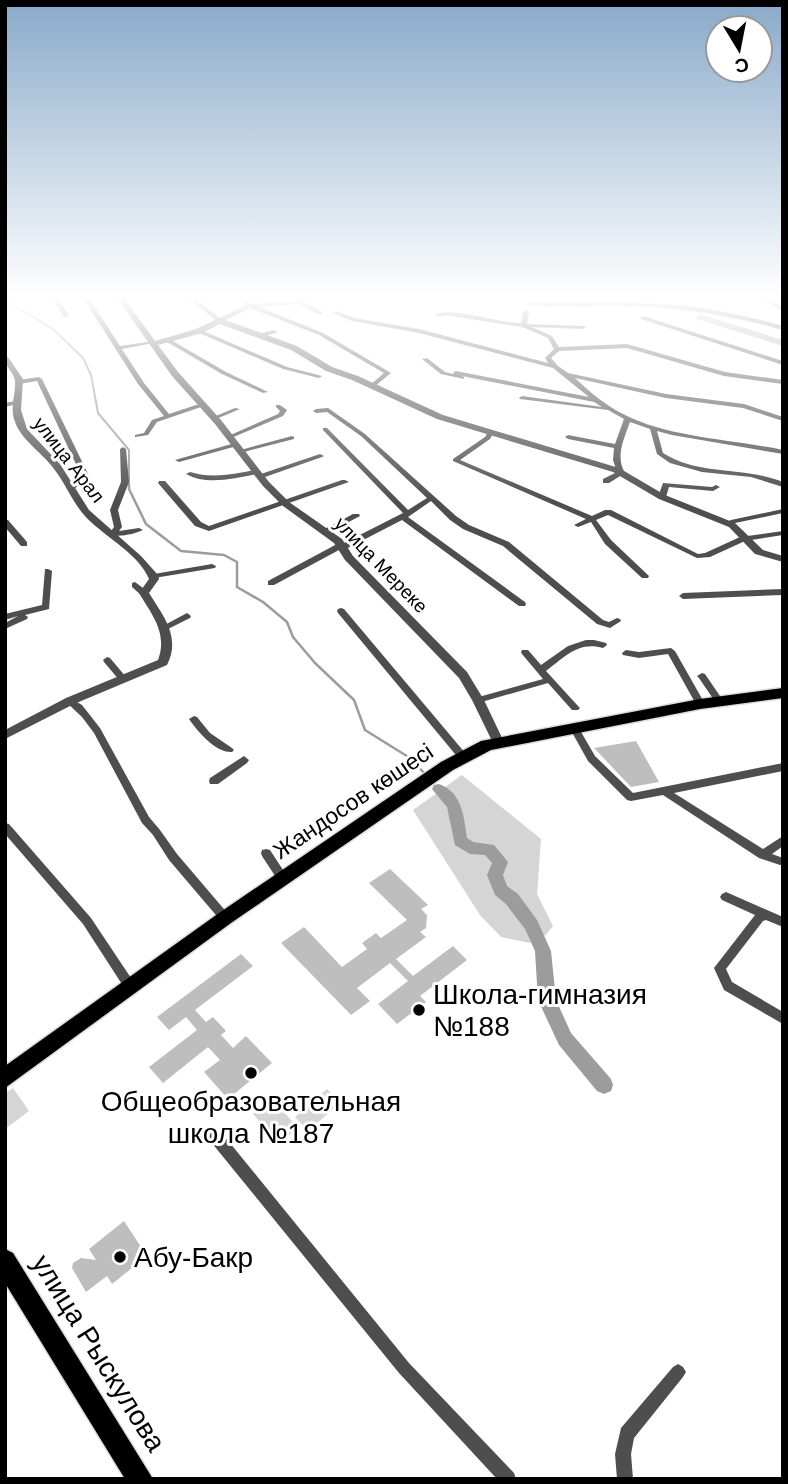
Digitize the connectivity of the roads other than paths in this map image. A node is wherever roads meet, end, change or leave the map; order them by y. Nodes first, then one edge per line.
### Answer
1 (8, 364) edge
2 (129, 364) edge
3 (170, 364) edge
4 (209, 364) edge
5 (276, 364) edge
6 (320, 364) edge
7 (372, 364) edge
8 (430, 364) edge
9 (549, 364) edge
10 (692, 364) edge
11 (552, 365) joint
12 (456, 373) dead end
13 (568, 375) junction
14 (319, 376) dead end
15 (466, 376) junction
16 (19, 382) junction
17 (783, 382) edge
18 (372, 386) junction
19 (265, 391) dead end
20 (522, 398) dead end
21 (595, 401) junction
22 (10, 404) edge
23 (202, 405) junction
24 (278, 406) dead end
25 (237, 409) dead end
26 (609, 410) junction
27 (316, 411) dead end
28 (165, 414) junction
29 (214, 418) junction
30 (783, 419) edge
31 (627, 420) junction
32 (325, 429) dead end
33 (653, 430) junction
34 (491, 432) junction
35 (137, 436) dead end
36 (568, 437) dead end
37 (292, 438) dead end
38 (235, 444) junction
39 (618, 447) junction
40 (123, 449) dead end
41 (783, 452) edge
42 (320, 456) dead end
43 (179, 460) dead end
44 (620, 472) junction
45 (257, 474) junction
46 (198, 480) dead end
47 (606, 481) dead end
48 (345, 482) dead end
49 (162, 483) dead end
50 (783, 485) edge
51 (716, 486) dead end
52 (70, 488) junction
53 (662, 497) junction
54 (431, 498) junction
55 (286, 504) junction
56 (783, 511) edge
57 (405, 515) junction
58 (356, 516) dead end
59 (592, 519) junction
60 (5, 522) edge
61 (578, 525) dead end
62 (732, 525) junction
63 (139, 530) dead end
64 (325, 531) junction
65 (783, 533) edge
66 (113, 534) junction
67 (743, 538) junction
68 (24, 544) dead end
69 (341, 547) junction
70 (783, 559) edge
71 (212, 566) dead end
72 (48, 571) dead end
73 (154, 576) junction
74 (645, 576) dead end
75 (271, 583) dead end
76 (135, 585) dead end
77 (783, 592) edge
78 (144, 593) junction
79 (683, 596) dead end
80 (522, 604) dead end
81 (341, 611) dead end
82 (28, 613) junction
83 (187, 615) dead end
84 (5, 617) edge
85 (617, 621) dead end
86 (5, 626) edge
87 (165, 627) junction
88 (603, 645) dead end
89 (525, 652) dead end
90 (626, 653) dead end
91 (107, 660) dead end
92 (542, 669) junction
93 (702, 676) dead end
94 (122, 679) junction
95 (550, 681) junction
96 (783, 693) edge
97 (478, 699) junction
98 (70, 701) junction
99 (719, 701) junction
100 (700, 704) junction
101 (575, 708) dead end
102 (194, 719) dead end
103 (574, 727) junction
104 (5, 735) edge
105 (498, 742) junction
106 (229, 750) dead end
107 (463, 757) junction
108 (244, 760) dead end
109 (783, 767) edge
110 (214, 781) dead end
111 (664, 791) junction
112 (5, 827) edge
113 (783, 840) edge
114 (265, 853) dead end
115 (763, 855) junction
116 (783, 862) edge
117 (283, 879) junction
118 (726, 897) dead end
119 (767, 914) junction
120 (225, 918) junction
121 (783, 922) edge
122 (131, 988) junction
123 (783, 1019) edge
124 (5, 1078) edge
125 (216, 1137) dead end
126 (5, 1261) edge
127 (678, 1371) dead end
128 (140, 1479) edge
129 (508, 1479) edge
130 (625, 1479) edge

1 - 16 street
2 - 28 street
3 - 23 street, улица Мереке
4 - 19 street
5 - 14 street
6 - 18 street
7 - 18 street
8 - 15 street
9 - 11 street
10 - 17 street
11 - 13 street
12 - 15 street
13 - 21 street
13 - 30 street
15 - 21 street
16 - 22 street, улица Арал
16 - 52 street
18 - 34 street
20 - 26 street
21 - 26 street
22 - 52 street, улица Арал
23 - 28 street
23 - 29 street, улица Мереке
24 - 38 street
25 - 29 street
26 - 31 street
27 - 54 street
28 - 35 street
29 - 38 street, улица Мереке
31 - 33 street
31 - 39 street
32 - 57 street
33 - 41 street
33 - 50 street
34 - 44 street
34 - 59 street
36 - 39 street
37 - 38 street
38 - 43 street
38 - 45 street, улица Мереке
39 - 44 street
40 - 66 street
42 - 45 street
44 - 47 street
44 - 53 street
45 - 46 street
45 - 55 street, улица Мереке
48 - 55 street
49 - 55 street
51 - 53 street
52 - 66 street, улица Арал
53 - 62 street
54 - 57 street
54 - 85 street
55 - 64 street, улица Мереке
56 - 62 street
57 - 69 street
57 - 80 street
58 - 64 street
59 - 61 street
59 - 67 street
59 - 74 street
60 - 68 street
62 - 67 street
63 - 66 street
64 - 69 street, улица Мереке
65 - 67 street
66 - 73 street, улица Арал
67 - 70 street
69 - 75 street
69 - 97 street, улица Мереке
71 - 73 street
72 - 82 street
73 - 78 street
76 - 78 street
77 - 79 street
78 - 87 street
81 - 107 street
82 - 84 street
82 - 86 street
83 - 87 street
87 - 94 street
88 - 92 street
89 - 92 street
90 - 100 street
91 - 94 street
92 - 95 street
93 - 99 street
94 - 98 street
95 - 97 street
95 - 101 street
96 - 99 main road, Жандосов көшесі
97 - 105 street, улица Мереке
98 - 104 street
98 - 120 street
99 - 100 main road, Жандосов көшесі
100 - 103 main road, Жандосов көшесі
102 - 106 street
103 - 105 main road, Жандосов көшесі
103 - 111 street
105 - 107 main road, Жандосов көшесі
107 - 117 main road, Жандосов көшесі
108 - 110 street
109 - 111 street
111 - 115 street
112 - 122 street
113 - 115 street
114 - 117 street
115 - 116 street
117 - 120 main road, Жандосов көшесі
118 - 119 street
119 - 121 street
119 - 123 street
120 - 122 main road, Жандосов көшесі
122 - 124 main road, Жандосов көшесі
125 - 129 street
126 - 128 main road, улица Рыскулова
127 - 130 street

